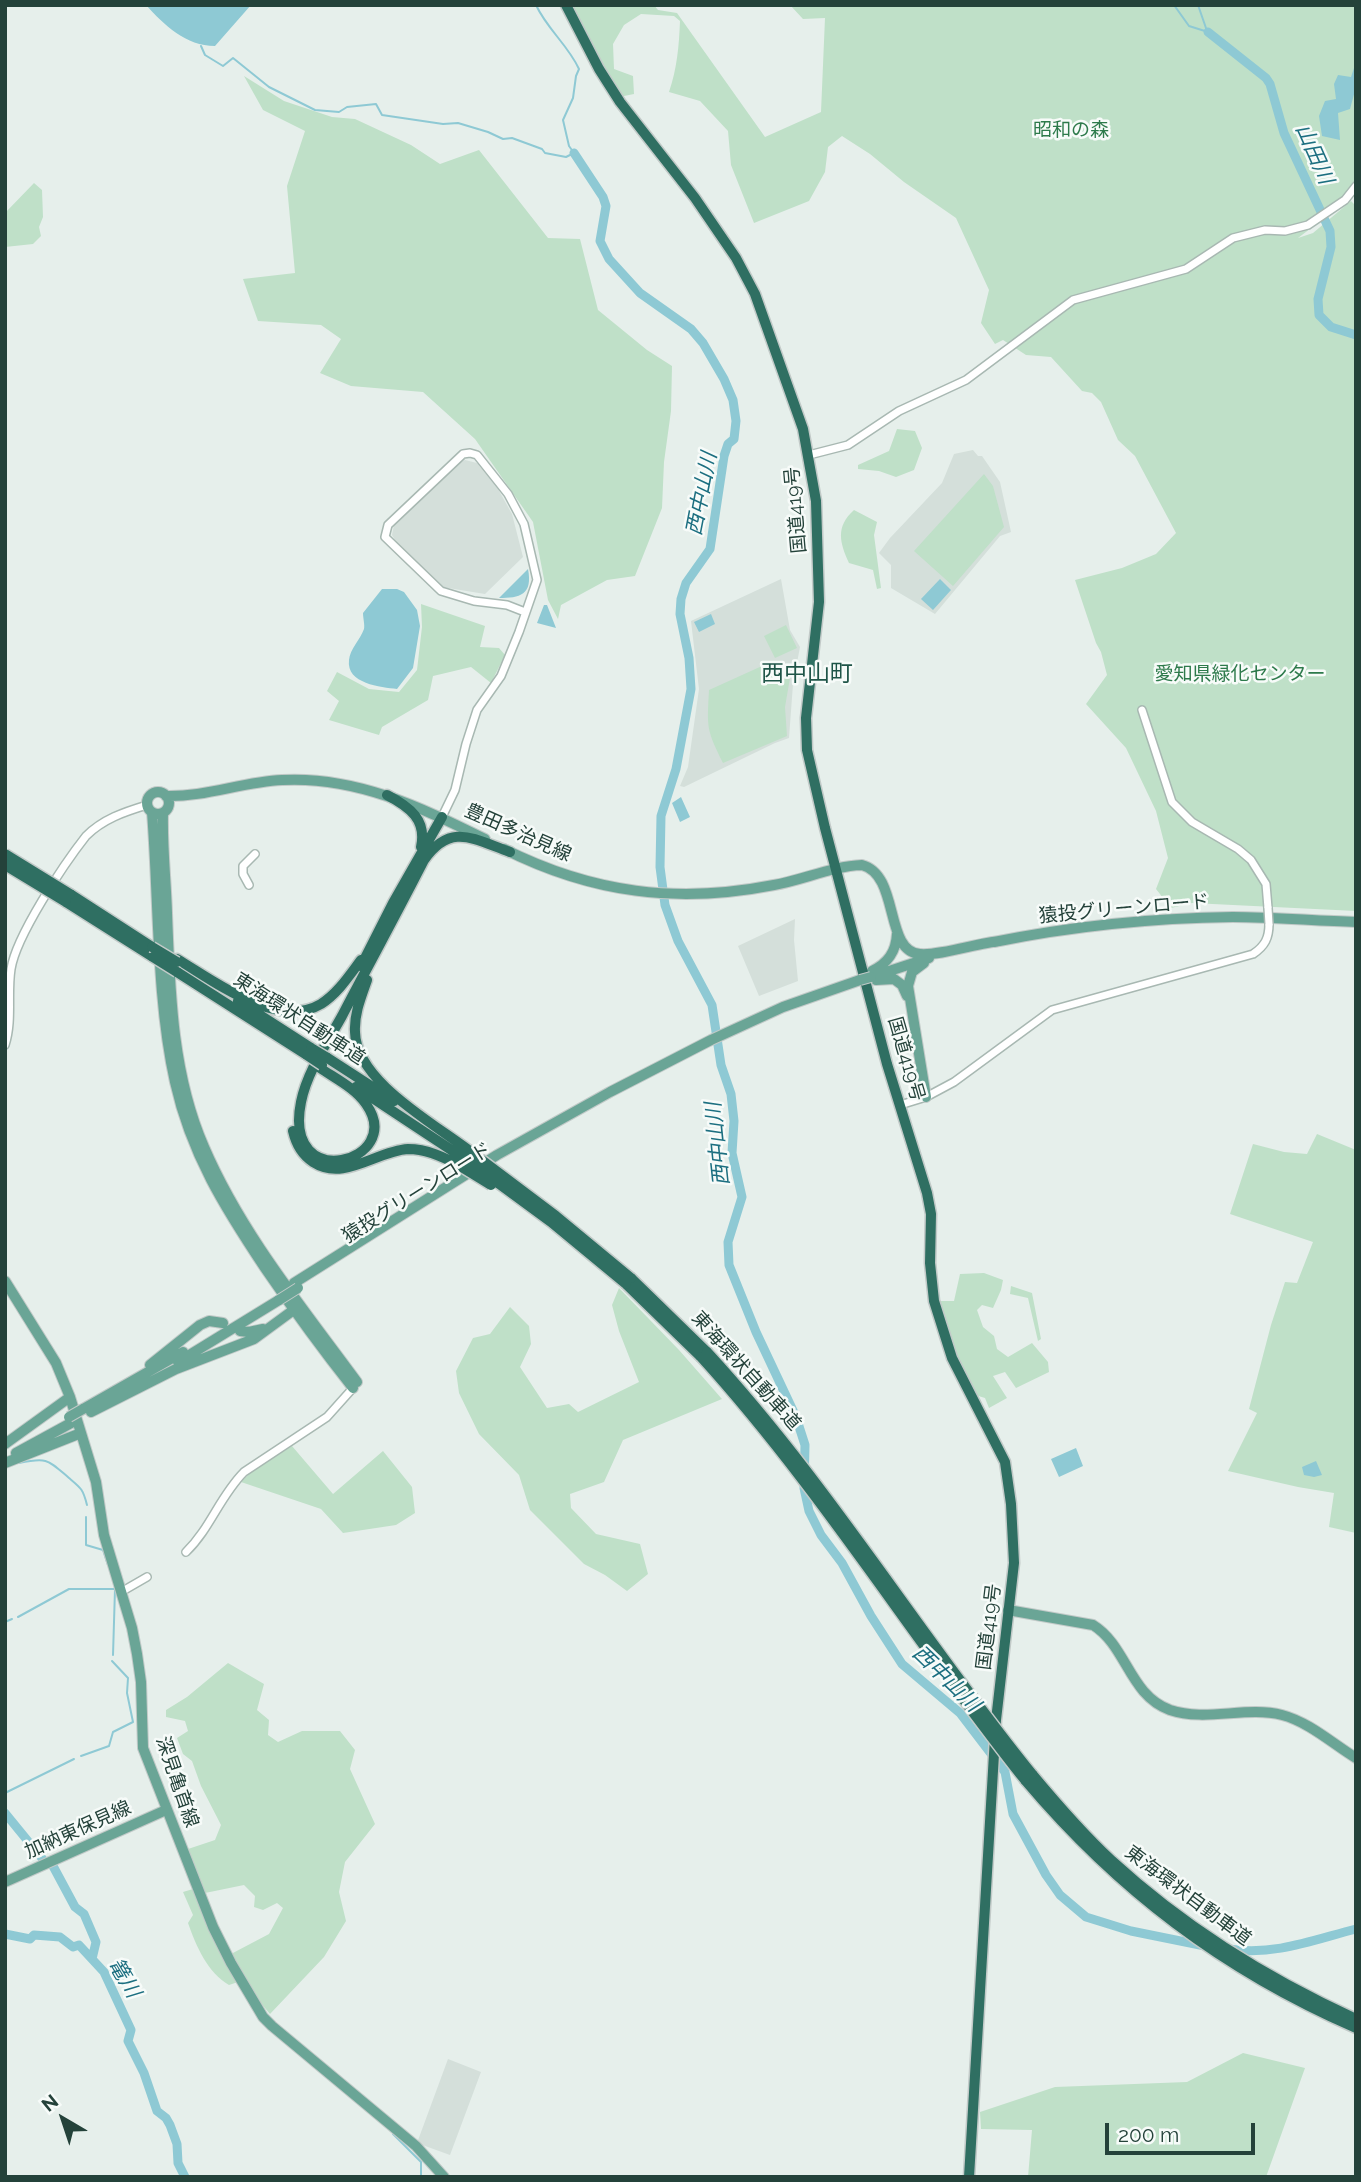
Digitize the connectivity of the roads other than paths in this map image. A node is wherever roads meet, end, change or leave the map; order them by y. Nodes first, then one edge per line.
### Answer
1 (566, 5) edge
2 (1356, 186) edge
3 (809, 455) junction
4 (525, 612) junction
5 (1142, 710) dead end
6 (387, 795) junction
7 (159, 806) junction
8 (442, 817) junction
9 (510, 852) junction
10 (5, 854) edge
11 (256, 854) dead end
12 (421, 859) junction
13 (5, 864) edge
14 (836, 870) junction
15 (250, 885) dead end
16 (68, 898) junction
17 (894, 920) junction
18 (1356, 922) edge
19 (1000, 941) junction
20 (981, 945) junction
21 (375, 946) junction
22 (177, 965) junction
23 (865, 978) junction
24 (910, 1003) junction
25 (5, 1045) edge
26 (308, 1054) junction
27 (323, 1063) junction
28 (926, 1097) junction
29 (901, 1105) junction
30 (467, 1161) junction
31 (5, 1281) edge
32 (628, 1281) junction
33 (298, 1307) junction
34 (223, 1323) dead end
35 (271, 1325) junction
36 (240, 1331) dead end
37 (355, 1385) joint
38 (70, 1397) junction
39 (87, 1411) junction
40 (70, 1420) junction
41 (81, 1433) junction
42 (5, 1444) edge
43 (5, 1451) edge
44 (5, 1461) edge
45 (186, 1552) dead end
46 (147, 1577) dead end
47 (121, 1592) junction
48 (1008, 1610) junction
49 (1356, 1758) edge
50 (1028, 1777) junction
51 (166, 1810) junction
52 (5, 1882) edge
53 (1356, 2019) edge
54 (1356, 2028) edge
55 (444, 2177) edge
56 (969, 2177) edge

1 - 3 highway, 国道419号
2 - 3 street
3 - 14 highway, 国道419号
4 - 4 street
4 - 8 street
5 - 28 street, bridge
6 - 7 main road, 豊田多治見線
6 - 8 main road, 豊田多治見線
6 - 12 highway
7 - 25 street
7 - 33 main road
8 - 9 main road, 豊田多治見線
8 - 12 highway
9 - 12 highway
9 - 14 main road, 豊田多治見線
10 - 16 highway, 東海環状自動車道, bridge
11 - 15 street
12 - 21 highway
13 - 16 highway, 東海環状自動車道, bridge
14 - 17 main road, 豊田多治見線
14 - 29 highway, 国道419号
16 - 22 highway, 東海環状自動車道, bridge
17 - 19 main road
17 - 23 main road
18 - 19 main road, 猿投グリーンロード
19 - 20 main road, 猿投グリーンロード
20 - 23 main road, 猿投グリーンロード
20 - 24 main road
21 - 22 highway
21 - 27 highway
21 - 30 highway
21 - 30 highway
22 - 26 highway, 東海環状自動車道
22 - 26 highway, 東海環状自動車道
23 - 24 main road
23 - 39 main road, 猿投グリーンロード
24 - 28 main road
26 - 27 highway, 東海環状自動車道, bridge
27 - 30 highway, 東海環状自動車道
28 - 29 street
29 - 48 highway, 国道419号
30 - 32 highway, 東海環状自動車道, bridge
30 - 32 highway, 東海環状自動車道, bridge
31 - 38 main road, 深見亀首線
32 - 50 highway, 東海環状自動車道, bridge
33 - 35 main road
33 - 37 main road
34 - 39 main road
35 - 36 main road
35 - 39 main road
37 - 45 street
38 - 41 main road, 深見亀首線
38 - 42 main road
39 - 40 main road, 猿投グリーンロード, bridge
40 - 43 main road, 猿投グリーンロード
40 - 44 main road, 猿投グリーンロード
41 - 44 main road
41 - 47 main road, 深見亀首線
46 - 47 street
47 - 51 main road, 深見亀首線
48 - 49 main road
48 - 56 highway, 国道419号
50 - 53 highway, 東海環状自動車道
50 - 54 highway, 東海環状自動車道
51 - 52 main road, 加納東保見線
51 - 55 main road, 深見亀首線

